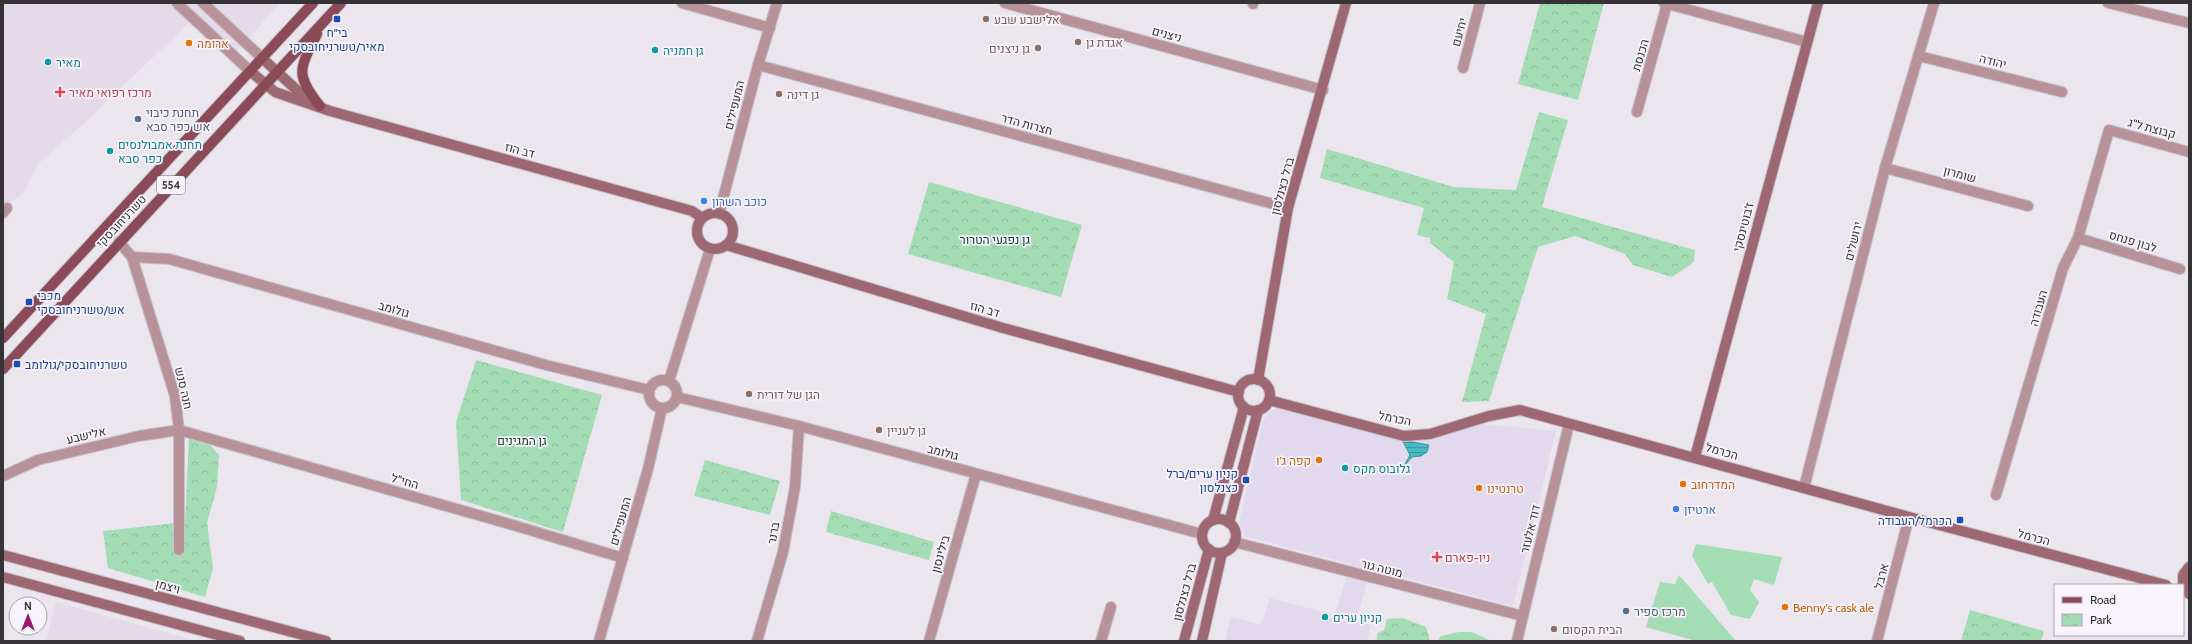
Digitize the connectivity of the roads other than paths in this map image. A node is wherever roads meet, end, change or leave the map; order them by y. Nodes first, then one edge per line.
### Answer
1 (177, 3) edge
2 (203, 3) edge
3 (313, 3) edge
4 (341, 3) edge
5 (682, 3) edge
6 (776, 3) edge
7 (1005, 3) edge
8 (1346, 3) edge
9 (1480, 3) edge
10 (1666, 3) edge
11 (1818, 3) edge
12 (1934, 3) edge
13 (2108, 3) edge
14 (323, 22) junction
15 (2189, 23) edge
16 (770, 28) junction
17 (1807, 42) junction
18 (1919, 56) junction
19 (262, 58) junction
20 (758, 65) junction
21 (1463, 68) dead end
22 (250, 71) junction
23 (277, 72) junction
24 (266, 84) junction
25 (1323, 90) junction
26 (2062, 92) dead end
27 (320, 106) junction
28 (330, 111) junction
29 (1637, 112) dead end
30 (2109, 130) joint
31 (2189, 152) edge
32 (1885, 168) junction
33 (2028, 206) dead end
34 (1288, 208) junction
35 (719, 214) junction
36 (702, 218) junction
37 (2078, 238) junction
38 (119, 242) junction
39 (726, 246) junction
40 (710, 249) junction
41 (132, 257) junction
42 (2180, 269) dead end
43 (3, 338) edge
44 (3, 369) edge
45 (1258, 380) junction
46 (669, 381) junction
47 (649, 390) junction
48 (1239, 392) junction
49 (677, 397) junction
50 (1269, 400) junction
51 (1244, 407) junction
52 (662, 408) junction
53 (1258, 410) junction
54 (1568, 424) junction
55 (799, 426) junction
56 (179, 430) junction
57 (1695, 457) junction
58 (976, 474) junction
59 (3, 476) edge
60 (1804, 488) junction
61 (1996, 495) dead end
62 (1909, 517) junction
63 (1213, 520) junction
64 (1229, 523) junction
65 (1202, 534) junction
66 (1234, 542) junction
67 (1209, 549) junction
68 (179, 550) dead end
69 (1222, 552) junction
70 (3, 555) edge
71 (623, 558) junction
72 (2189, 567) edge
73 (3, 577) edge
74 (2162, 584) edge
75 (2184, 584) edge
76 (1111, 607) dead end
77 (1523, 616) junction
78 (240, 641) edge
79 (326, 641) edge
80 (600, 641) edge
81 (757, 641) edge
82 (929, 641) edge
83 (1101, 641) edge
84 (1184, 641) edge
85 (1202, 641) edge
86 (1517, 641) edge
87 (1877, 641) edge

1 - 22 street
2 - 19 street
3 - 19 main road, טשרניחובסקי / 554
4 - 14 main road, טשרניחובסקי / 554
5 - 16 street
6 - 16 street, המעפילים
7 - 25 street, ניצנים
8 - 25 street, ברל כצנלסון
9 - 21 street, יחיעם
10 - 17 street
10 - 29 street, הכנסת
11 - 17 street, ז'בוטינסקי
12 - 18 street, ירושלים
13 - 15 street
14 - 23 main road, טשרניחובסקי / 554
14 - 27 main road
16 - 20 street, המעפילים
17 - 57 street, ז'בוטינסקי
18 - 26 street, יהודה
18 - 32 street, ירושלים
19 - 22 main road, טשרניחובסקי / 554
19 - 23 street, דב הוז
20 - 34 street, חצרות הדר
20 - 35 street, המעפילים
22 - 24 street, דב הוז
22 - 43 main road, טשרניחובסקי / 554
23 - 24 main road, טשרניחובסקי / 554
23 - 27 street, דב הוז
24 - 28 street, דב הוז
24 - 38 main road, טשרניחובסקי / 554
25 - 34 street, ברל כצנלסון
27 - 28 street, דב הוז
28 - 36 street, דב הוז
30 - 31 street, קבוצת ל"ג
30 - 37 street, העבודה
32 - 33 street, שומרון
32 - 60 street, ירושלים
34 - 45 street, ברל כצנלסון
35 - 36 street
35 - 39 street
36 - 40 street
37 - 42 street, לבון פנחס
37 - 61 street, העבודה
38 - 41 street, חנה סנש
38 - 44 main road, טשרניחובסקי / 554
39 - 40 street
39 - 48 street, דב הוז
40 - 46 street
41 - 47 street, גולומב
41 - 56 street, חנה סנש
45 - 48 street
45 - 50 street
46 - 47 street
46 - 49 street
47 - 52 street
48 - 51 street
49 - 52 street
49 - 55 street, גולומב
50 - 53 street
50 - 54 street, הכרמל
51 - 53 street
51 - 63 street
52 - 71 street, המעפילים
53 - 64 street
54 - 57 street, הכרמל
54 - 77 street, דוד אלעזר
55 - 58 street, גולומב
55 - 81 street, ברנר
56 - 59 street, אלישבע
56 - 68 street, חנה סנש
56 - 71 street, החי"ל
57 - 60 street, הכרמל
58 - 65 street, גולומב
58 - 82 street, בילינסון
60 - 62 street, הכרמל
62 - 74 street, הכרמל
62 - 87 street, ארבל
63 - 64 street
63 - 65 street
64 - 66 street
65 - 67 street
66 - 69 street
66 - 77 street, מוטה גור
67 - 69 street
67 - 84 street, ברל כצנלסון
69 - 85 street
70 - 79 street, ויצמן
71 - 80 street, המעפילים
72 - 75 street
73 - 78 street
76 - 83 street
77 - 86 street, דוד אלעזר

